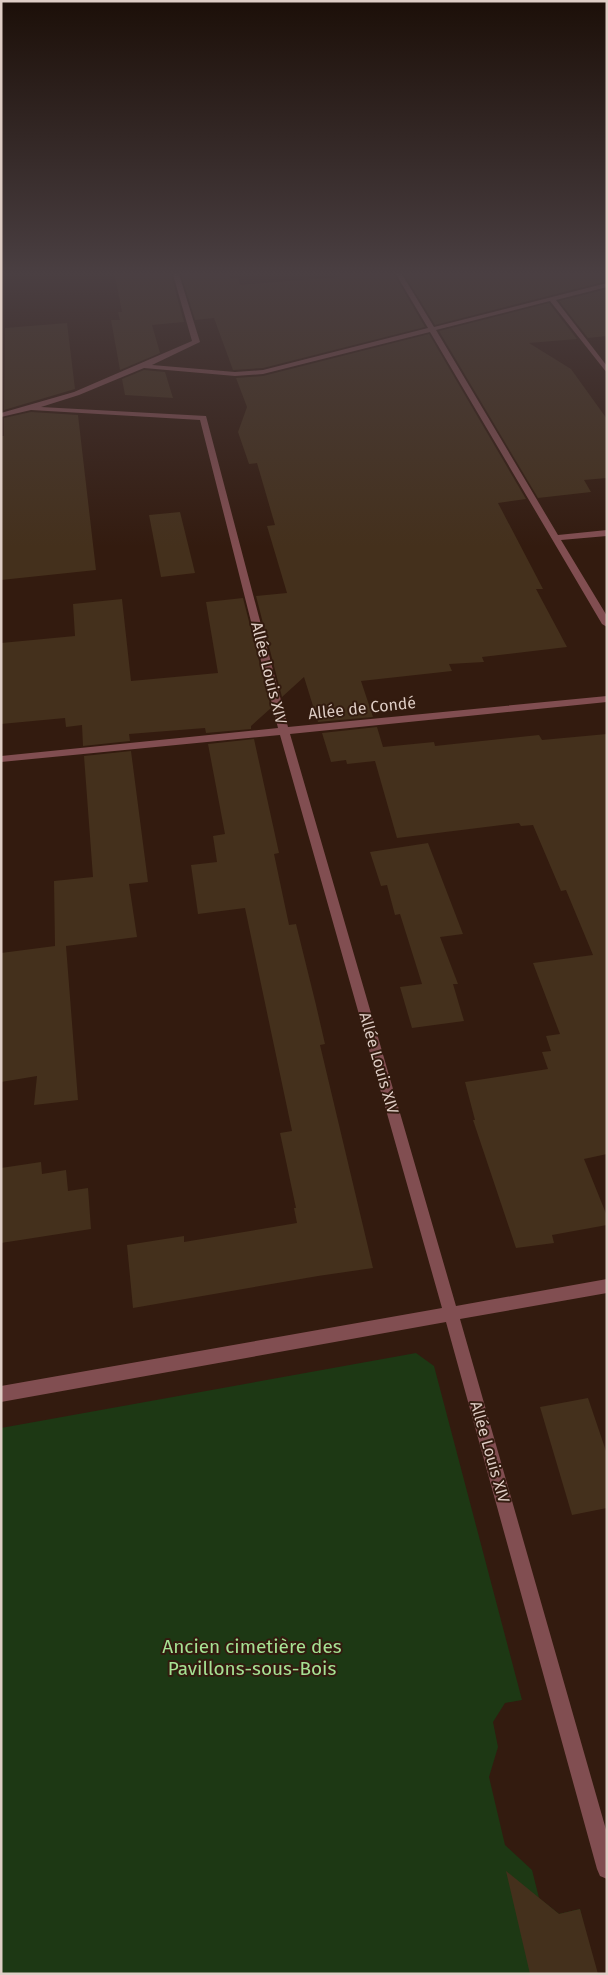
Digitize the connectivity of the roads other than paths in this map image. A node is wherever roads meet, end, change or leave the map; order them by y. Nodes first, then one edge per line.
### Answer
1 (150, 363) edge
2 (298, 363) edge
3 (450, 363) edge
4 (144, 366) junction
5 (34, 408) junction
6 (1, 415) edge
7 (607, 534) edge
8 (555, 538) junction
9 (607, 624) edge
10 (607, 699) edge
11 (284, 731) junction
12 (1, 759) edge
13 (607, 1286) edge
14 (451, 1314) junction
15 (1, 1394) edge
16 (607, 1869) edge

1 - 4 street
2 - 4 street
3 - 8 street
4 - 5 street
5 - 6 street
5 - 11 street, Allée Louis XIV
7 - 8 street
8 - 9 street
10 - 11 street, Allée de Condé
11 - 12 street, Allée de Condé
11 - 14 street, Allée Louis XIV
13 - 14 street
14 - 15 street
14 - 16 street, Allée Louis XIV

